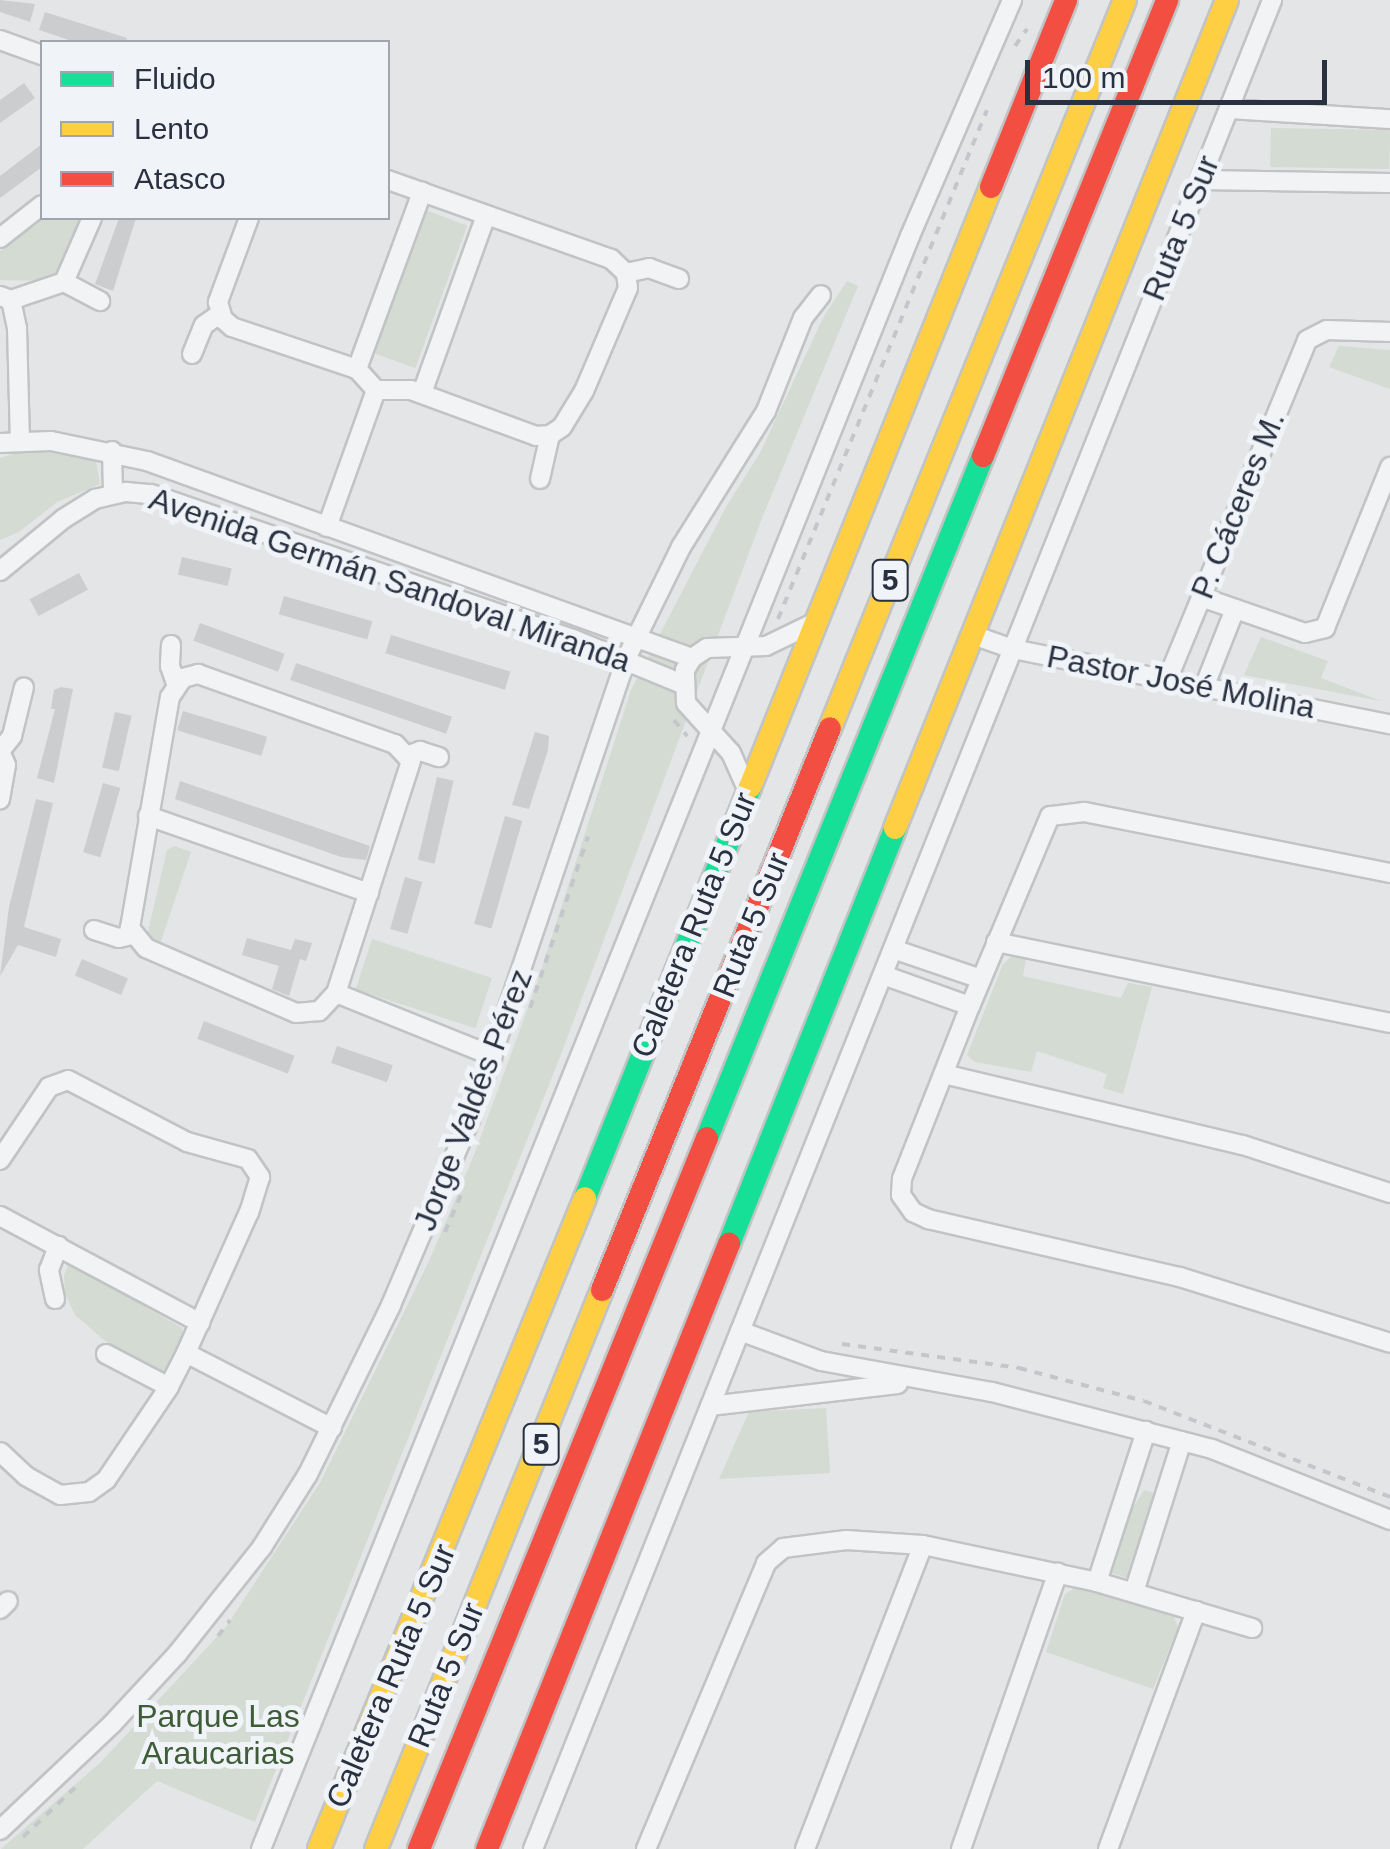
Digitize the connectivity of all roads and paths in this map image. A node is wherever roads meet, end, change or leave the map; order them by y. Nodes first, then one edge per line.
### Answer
1 (1012, 0) edge
2 (1066, 0) edge
3 (1125, 0) edge
4 (1167, 0) edge
5 (1228, 0) edge
6 (1272, 0) edge
7 (0, 40) edge
8 (40, 54) edge
9 (1229, 109) junction
10 (1389, 117) edge
11 (1200, 180) junction
12 (390, 181) edge
13 (1390, 183) edge
14 (422, 192) junction
15 (40, 207) edge
16 (486, 215) junction
17 (91, 220) edge
18 (248, 220) edge
19 (0, 238) edge
20 (626, 273) junction
21 (679, 279) dead end
22 (64, 282) junction
23 (821, 295) dead end
24 (5, 298) edge
25 (100, 300) dead end
26 (220, 314) junction
27 (1390, 332) edge
28 (192, 354) dead end
29 (356, 369) junction
30 (376, 390) junction
31 (422, 393) junction
32 (550, 435) junction
33 (20, 441) junction
34 (0, 443) edge
35 (112, 451) junction
36 (1390, 467) edge
37 (540, 479) dead end
38 (113, 493) junction
39 (327, 526) junction
40 (448, 570) junction
41 (0, 571) edge
42 (440, 593) junction
43 (1201, 597) junction
44 (1235, 609) junction
45 (816, 622) junction
46 (637, 635) junction
47 (973, 635) junction
48 (171, 645) dead end
49 (743, 648) junction
50 (1013, 649) junction
51 (692, 658) junction
52 (626, 661) junction
53 (1168, 678) junction
54 (176, 683) junction
55 (682, 684) junction
56 (1205, 685) junction
57 (24, 687) dead end
58 (1390, 724) edge
59 (710, 730) junction
60 (0, 751) edge
61 (408, 754) junction
62 (439, 757) dead end
63 (748, 791) junction
64 (0, 799) edge
65 (148, 816) junction
66 (1390, 873) edge
67 (369, 894) junction
68 (94, 930) dead end
69 (132, 935) junction
70 (996, 942) junction
71 (893, 949) junction
72 (883, 975) junction
73 (981, 979) junction
74 (336, 993) junction
75 (970, 1006) junction
76 (1390, 1023) edge
77 (494, 1056) junction
78 (944, 1074) junction
79 (0, 1160) edge
80 (1390, 1193) edge
81 (0, 1216) edge
82 (58, 1246) junction
83 (55, 1300) dead end
84 (200, 1322) junction
85 (740, 1331) junction
86 (1390, 1344) edge
87 (186, 1352) junction
88 (106, 1354) dead end
89 (931, 1382) junction
90 (169, 1387) junction
91 (710, 1406) junction
92 (332, 1428) junction
93 (1146, 1431) junction
94 (1182, 1441) junction
95 (0, 1452) edge
96 (1390, 1520) edge
97 (923, 1545) junction
98 (1058, 1572) junction
99 (1097, 1582) junction
100 (1134, 1592) junction
101 (1196, 1611) junction
102 (1252, 1628) dead end
103 (500, 1648) junction
104 (425, 1727) junction
105 (0, 1830) edge
106 (490, 1848) edge
107 (261, 1849) edge
108 (319, 1849) edge
109 (360, 1849) edge
110 (376, 1849) edge
111 (419, 1849) edge
112 (439, 1849) edge
113 (533, 1849) edge
114 (646, 1849) edge
115 (805, 1849) edge
116 (961, 1849) edge
117 (1108, 1849) edge

1 - 49 street
2 - 45 main road, Caletera Ruta 5 Sur
3 - 104 main road, Ruta 5 Sur / 5
4 - 103 main road, Ruta 5 Sur / 5
5 - 47 main road
6 - 9 street, Ruta 5 Sur
7 - 8 street
9 - 10 street
9 - 11 street, Ruta 5 Sur
11 - 13 street
11 - 50 street, Ruta 5 Sur
12 - 14 street
14 - 16 street
14 - 29 street
15 - 19 street
16 - 20 street
16 - 31 street
17 - 22 street
18 - 26 street
20 - 21 street
20 - 32 street
22 - 24 street
22 - 25 street
23 - 46 street, Jorge Valdés Pérez
24 - 33 street
26 - 28 street
26 - 29 street
27 - 43 street, P. Cáceres M.
29 - 30 street
30 - 31 street
30 - 39 street
31 - 32 street
32 - 37 street
33 - 34 street, Avenida Germán Sandoval Miranda
33 - 35 street, Avenida Germán Sandoval Miranda
35 - 38 street
35 - 39 street, Avenida Germán Sandoval Miranda
36 - 44 street
38 - 41 street, Avenida Germán Sandoval Miranda
38 - 42 street, Avenida Germán Sandoval Miranda
39 - 40 street, Avenida Germán Sandoval Miranda
40 - 42 street
40 - 46 street, Avenida Germán Sandoval Miranda
42 - 52 street, Avenida Germán Sandoval Miranda
43 - 44 street
43 - 53 street, P. Cáceres M.
44 - 56 street
45 - 49 street
45 - 63 main road, Caletera Ruta 5 Sur
46 - 51 street, Avenida Germán Sandoval Miranda
46 - 52 street, Jorge Valdés Pérez
47 - 50 street, Pastor José Molina
47 - 106 main road
48 - 54 street
49 - 51 street
49 - 59 street
50 - 53 street, Pastor José Molina
50 - 71 street, Ruta 5 Sur
51 - 55 street
52 - 55 street, Avenida Germán Sandoval Miranda
52 - 77 street, Jorge Valdés Pérez
53 - 56 street, Pastor José Molina
54 - 61 street
54 - 65 street
55 - 59 street
56 - 58 street, Pastor José Molina
57 - 60 street
59 - 63 street
59 - 107 street
60 - 64 street
61 - 62 street
61 - 67 street
63 - 108 main road, Caletera Ruta 5 Sur
65 - 67 street
65 - 69 street
66 - 70 street
67 - 74 street
68 - 69 street
69 - 74 street
70 - 73 street
70 - 76 street
71 - 72 street, Ruta 5 Sur
71 - 73 street
72 - 75 street
72 - 85 street, Ruta 5 Sur
73 - 75 street
74 - 77 street
75 - 78 street
77 - 92 street, Jorge Valdés Pérez
78 - 80 street
78 - 86 street
79 - 84 street
81 - 82 street
82 - 83 street
82 - 84 street
84 - 87 street
85 - 89 street
85 - 91 street, Ruta 5 Sur
87 - 90 street
87 - 92 street
88 - 90 street
89 - 91 street
89 - 93 street
90 - 95 street
91 - 113 street, Ruta 5 Sur
92 - 105 street, Jorge Valdés Pérez
93 - 94 street
93 - 99 street
94 - 96 street
94 - 100 street
97 - 98 street
97 - 114 street
97 - 115 street
98 - 99 street
98 - 116 street
99 - 100 street
100 - 101 street
101 - 102 street
101 - 117 street
103 - 111 main road, Ruta 5 Sur / 5
103 - 112 main road
104 - 109 main road
104 - 110 main road, Ruta 5 Sur / 5

